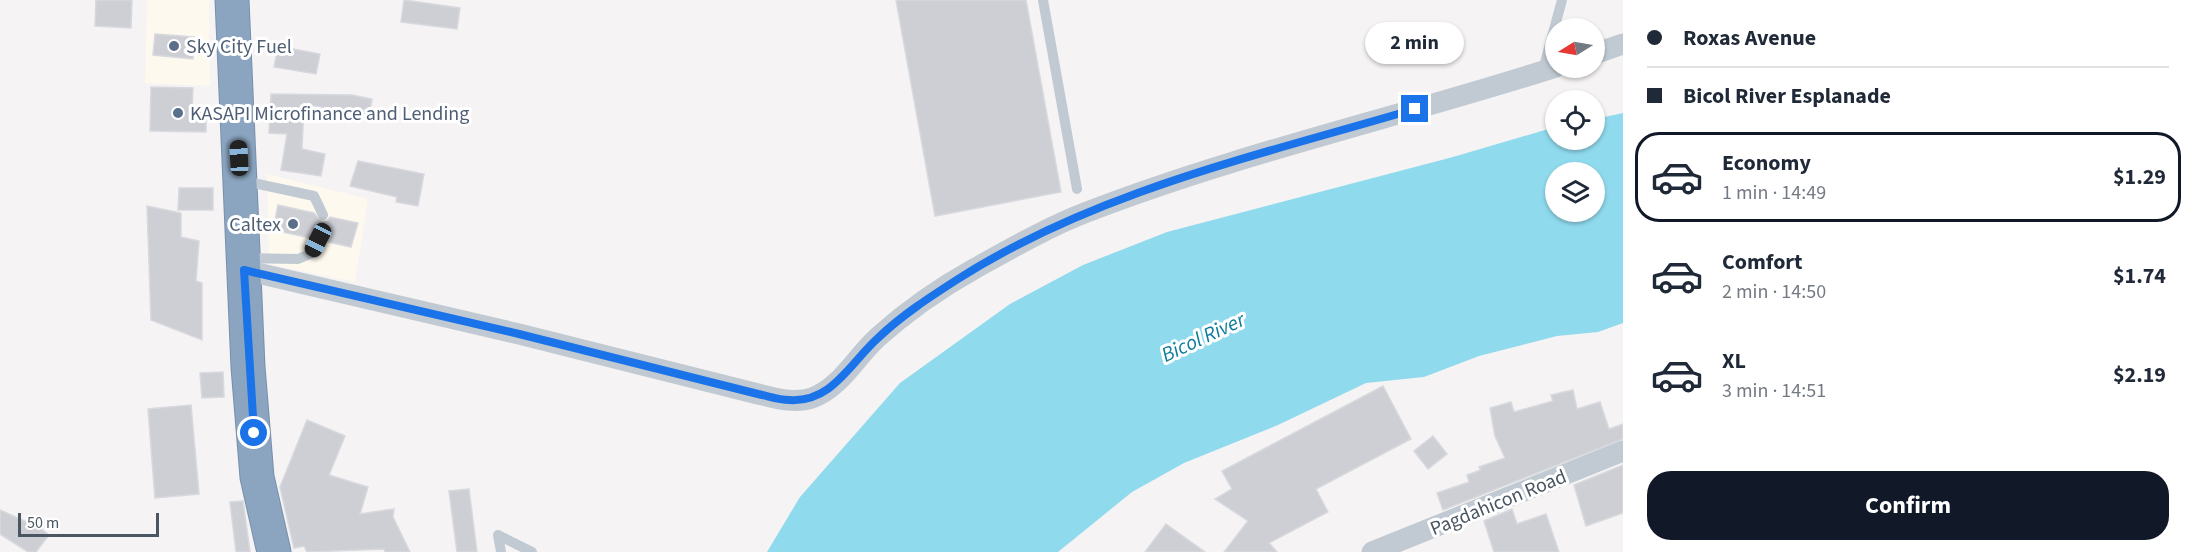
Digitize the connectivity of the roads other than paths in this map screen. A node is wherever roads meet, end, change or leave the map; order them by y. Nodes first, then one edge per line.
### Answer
1 (232, 0) edge
2 (1042, 0) edge
3 (1562, 0) edge
4 (1559, 18) edge
5 (1623, 45) edge
6 (1605, 51) edge
7 (1545, 70) edge
8 (240, 180) junction
9 (1077, 189) dead end
10 (323, 215) dead end
11 (318, 240) dead end
12 (244, 264) junction
13 (1623, 451) edge
14 (274, 552) edge
15 (501, 552) edge
16 (532, 552) edge
17 (1372, 552) edge

1 - 8 highway
2 - 9 lane
3 - 4 lane
5 - 6 street
7 - 12 street
8 - 10 lane
8 - 12 highway
11 - 12 lane
12 - 14 highway
13 - 17 street, Pagdahicon Road
15 - 16 lane

